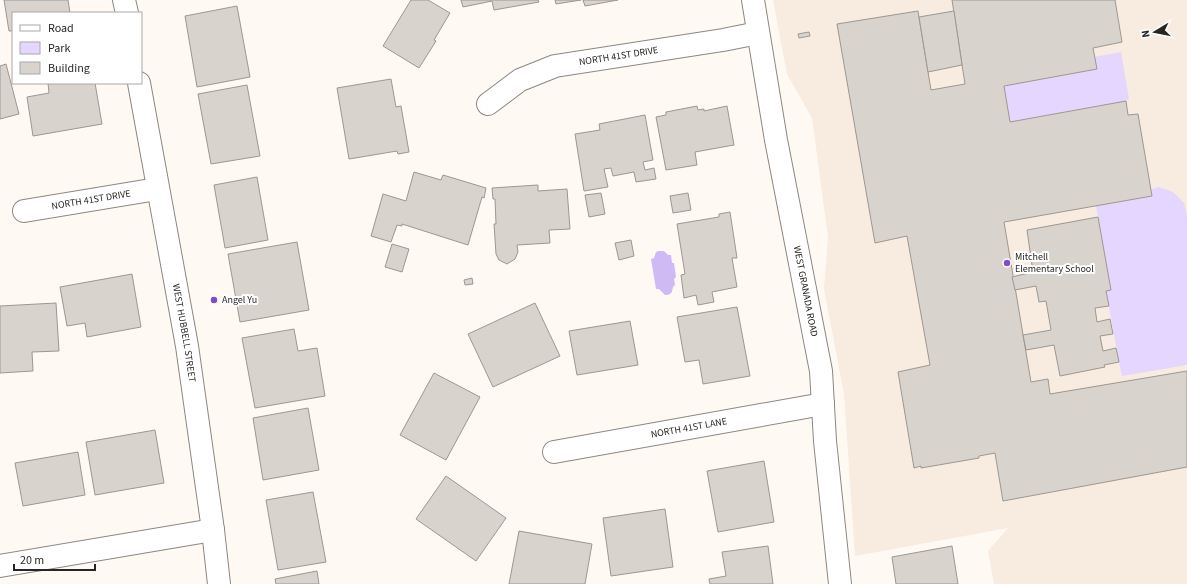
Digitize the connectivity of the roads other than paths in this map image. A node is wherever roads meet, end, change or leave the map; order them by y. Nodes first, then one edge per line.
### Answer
1 (124, 0) edge
2 (753, 0) edge
3 (127, 12) edge
4 (758, 33) junction
5 (139, 84) edge
6 (488, 104) dead end
7 (157, 189) junction
8 (24, 211) dead end
9 (823, 404) junction
10 (554, 452) dead end
11 (213, 530) junction
12 (0, 566) edge
13 (219, 584) edge
14 (840, 584) edge

1 - 3 street
2 - 4 street, WEST GRANADA ROAD
4 - 6 street, NORTH 41ST DRIVE
4 - 9 street, WEST GRANADA ROAD
5 - 7 street, WEST HUBBELL STREET
7 - 8 street, NORTH 41ST DRIVE
7 - 11 street, WEST HUBBELL STREET
9 - 10 street, NORTH 41ST LANE
9 - 14 street, WEST GRANADA ROAD
11 - 12 street
11 - 13 street, WEST HUBBELL STREET

